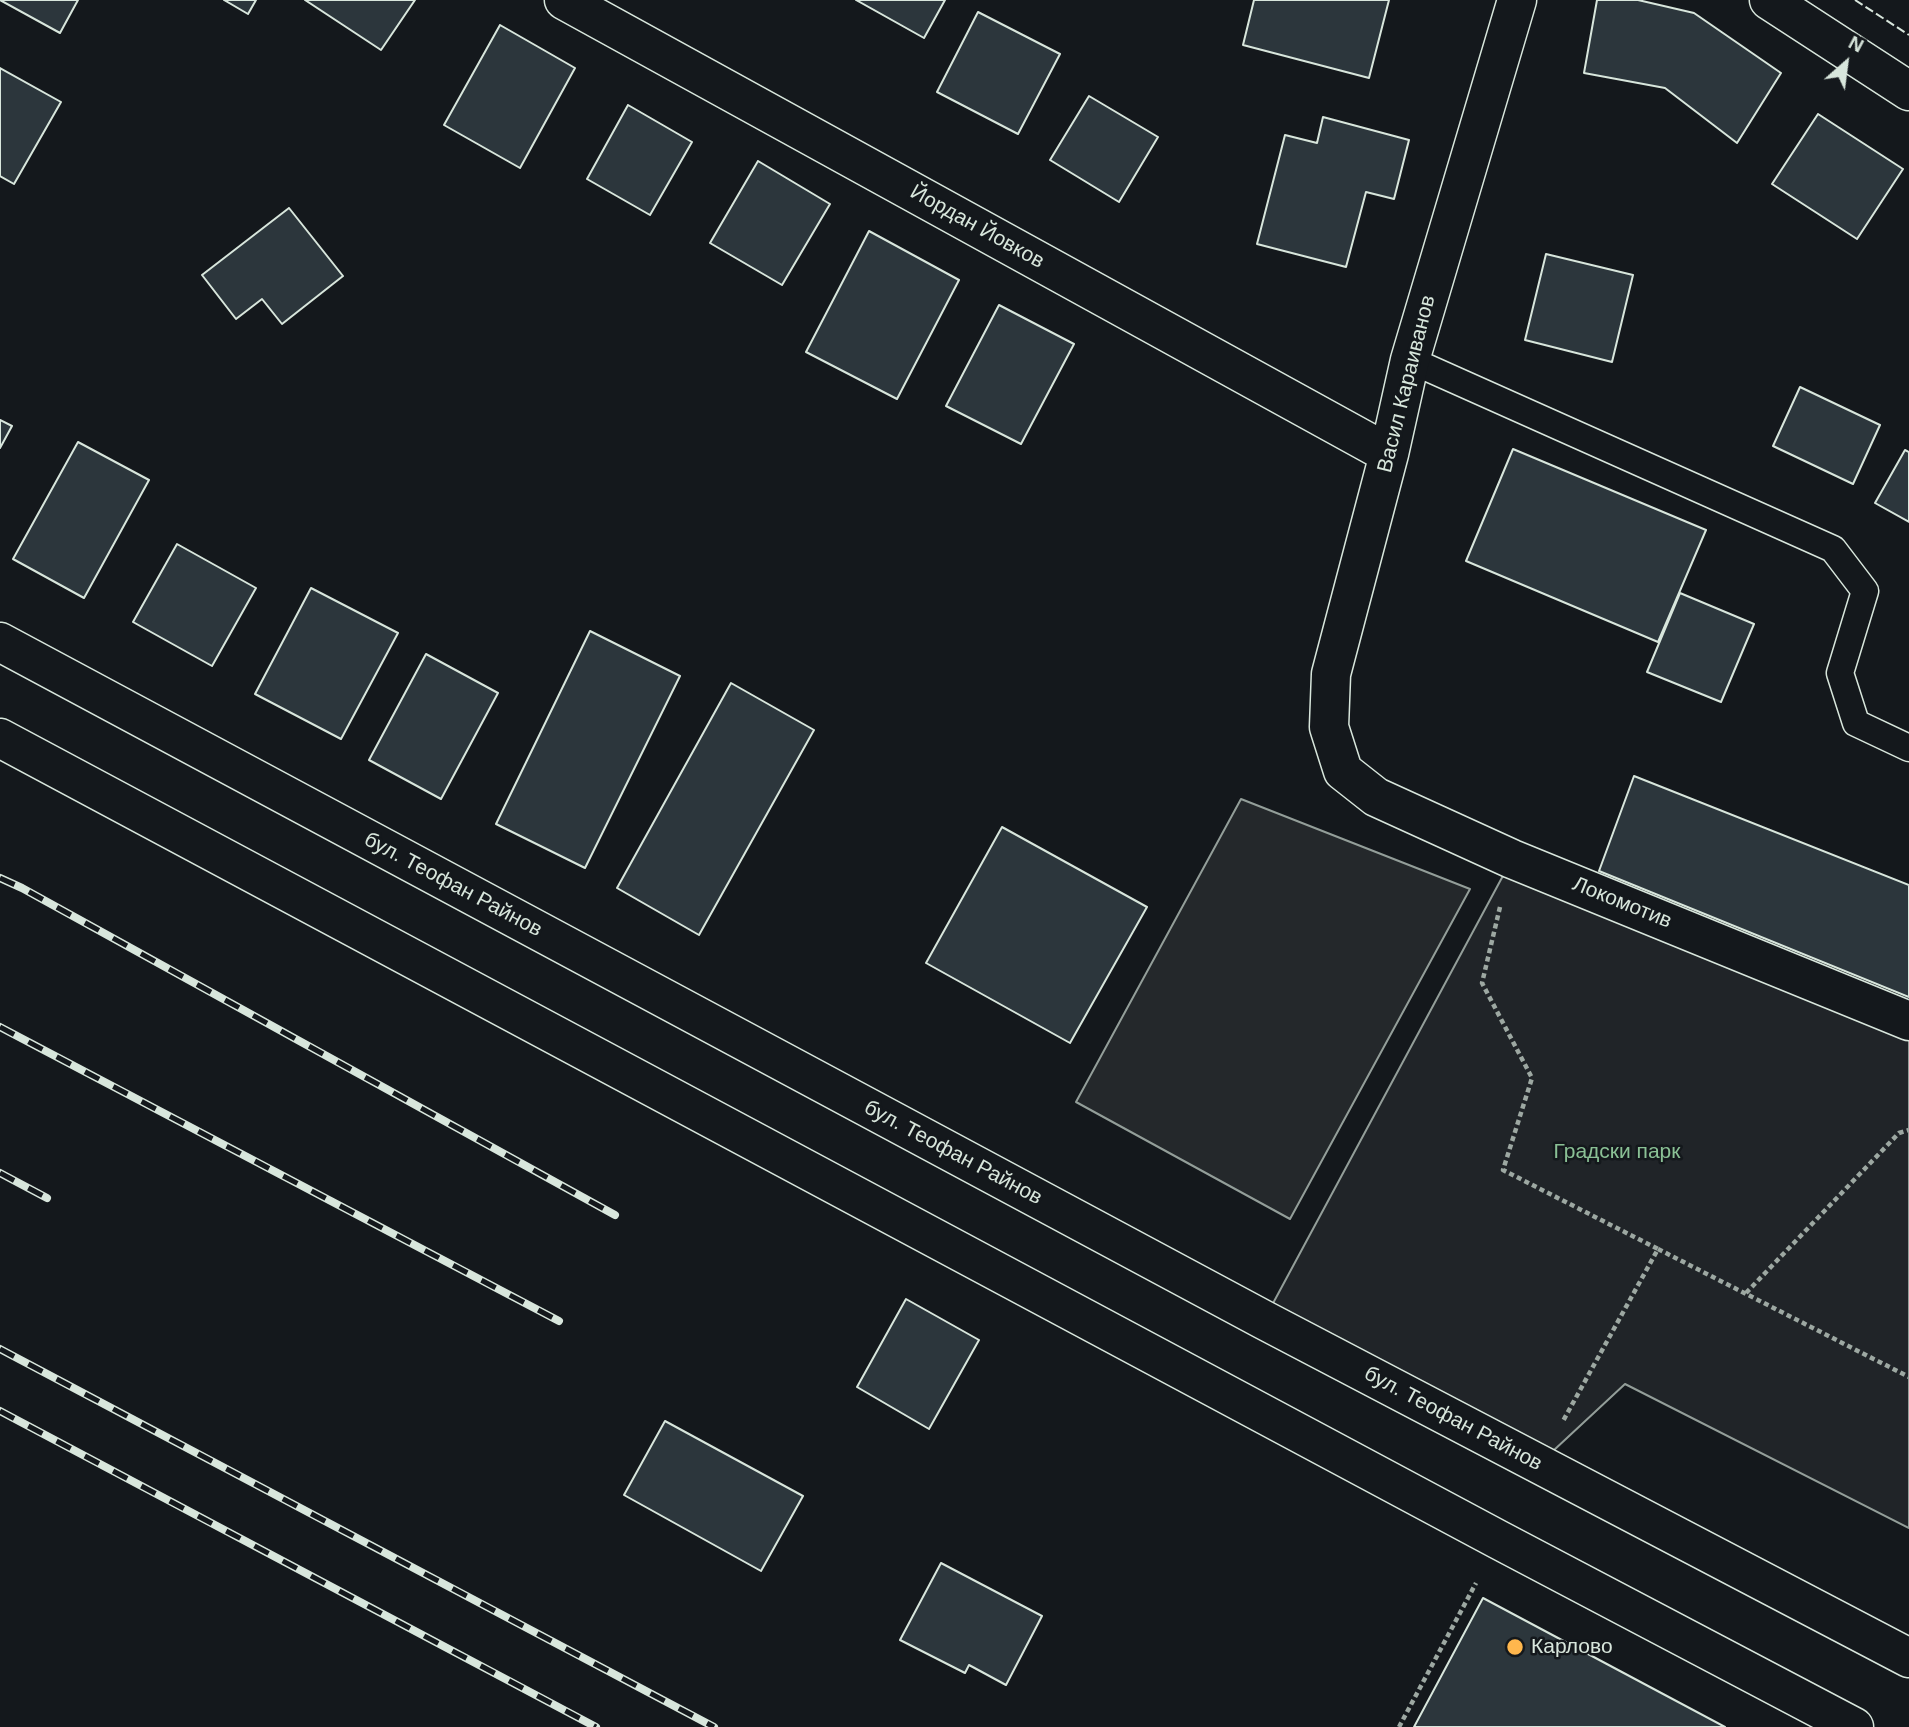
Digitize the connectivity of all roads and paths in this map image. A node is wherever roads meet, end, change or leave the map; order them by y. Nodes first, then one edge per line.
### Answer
1 (564, 0) edge
2 (1517, 0) edge
3 (1769, 0) edge
4 (1909, 91) edge
5 (1410, 360) junction
6 (1389, 454) junction
7 (0, 642) edge
8 (0, 738) edge
9 (1909, 747) edge
10 (1343, 771) joint
11 (1512, 859) junction
12 (1909, 1021) edge
13 (1909, 1130) edge
14 (1658, 1249) junction
15 (1746, 1293) junction
16 (1909, 1377) edge
17 (1539, 1464) junction
18 (1499, 1540) junction
19 (1909, 1658) edge
20 (1399, 1727) edge
21 (1854, 1727) edge

1 - 6 main road, Йордан Йовков
2 - 5 main road, Васил Караиванов
3 - 4 main road
5 - 6 main road, Васил Караиванов
5 - 9 lane
6 - 10 main road, Васил Караиванов
7 - 17 main road, бул. Теофан Райнов
8 - 18 main road
10 - 11 main road, Локомотив
11 - 12 main road, Локомотив
11 - 14 path
13 - 15 path
14 - 15 path
14 - 17 path
15 - 16 path
17 - 19 main road, бул. Теофан Райнов
18 - 20 path
18 - 21 main road

